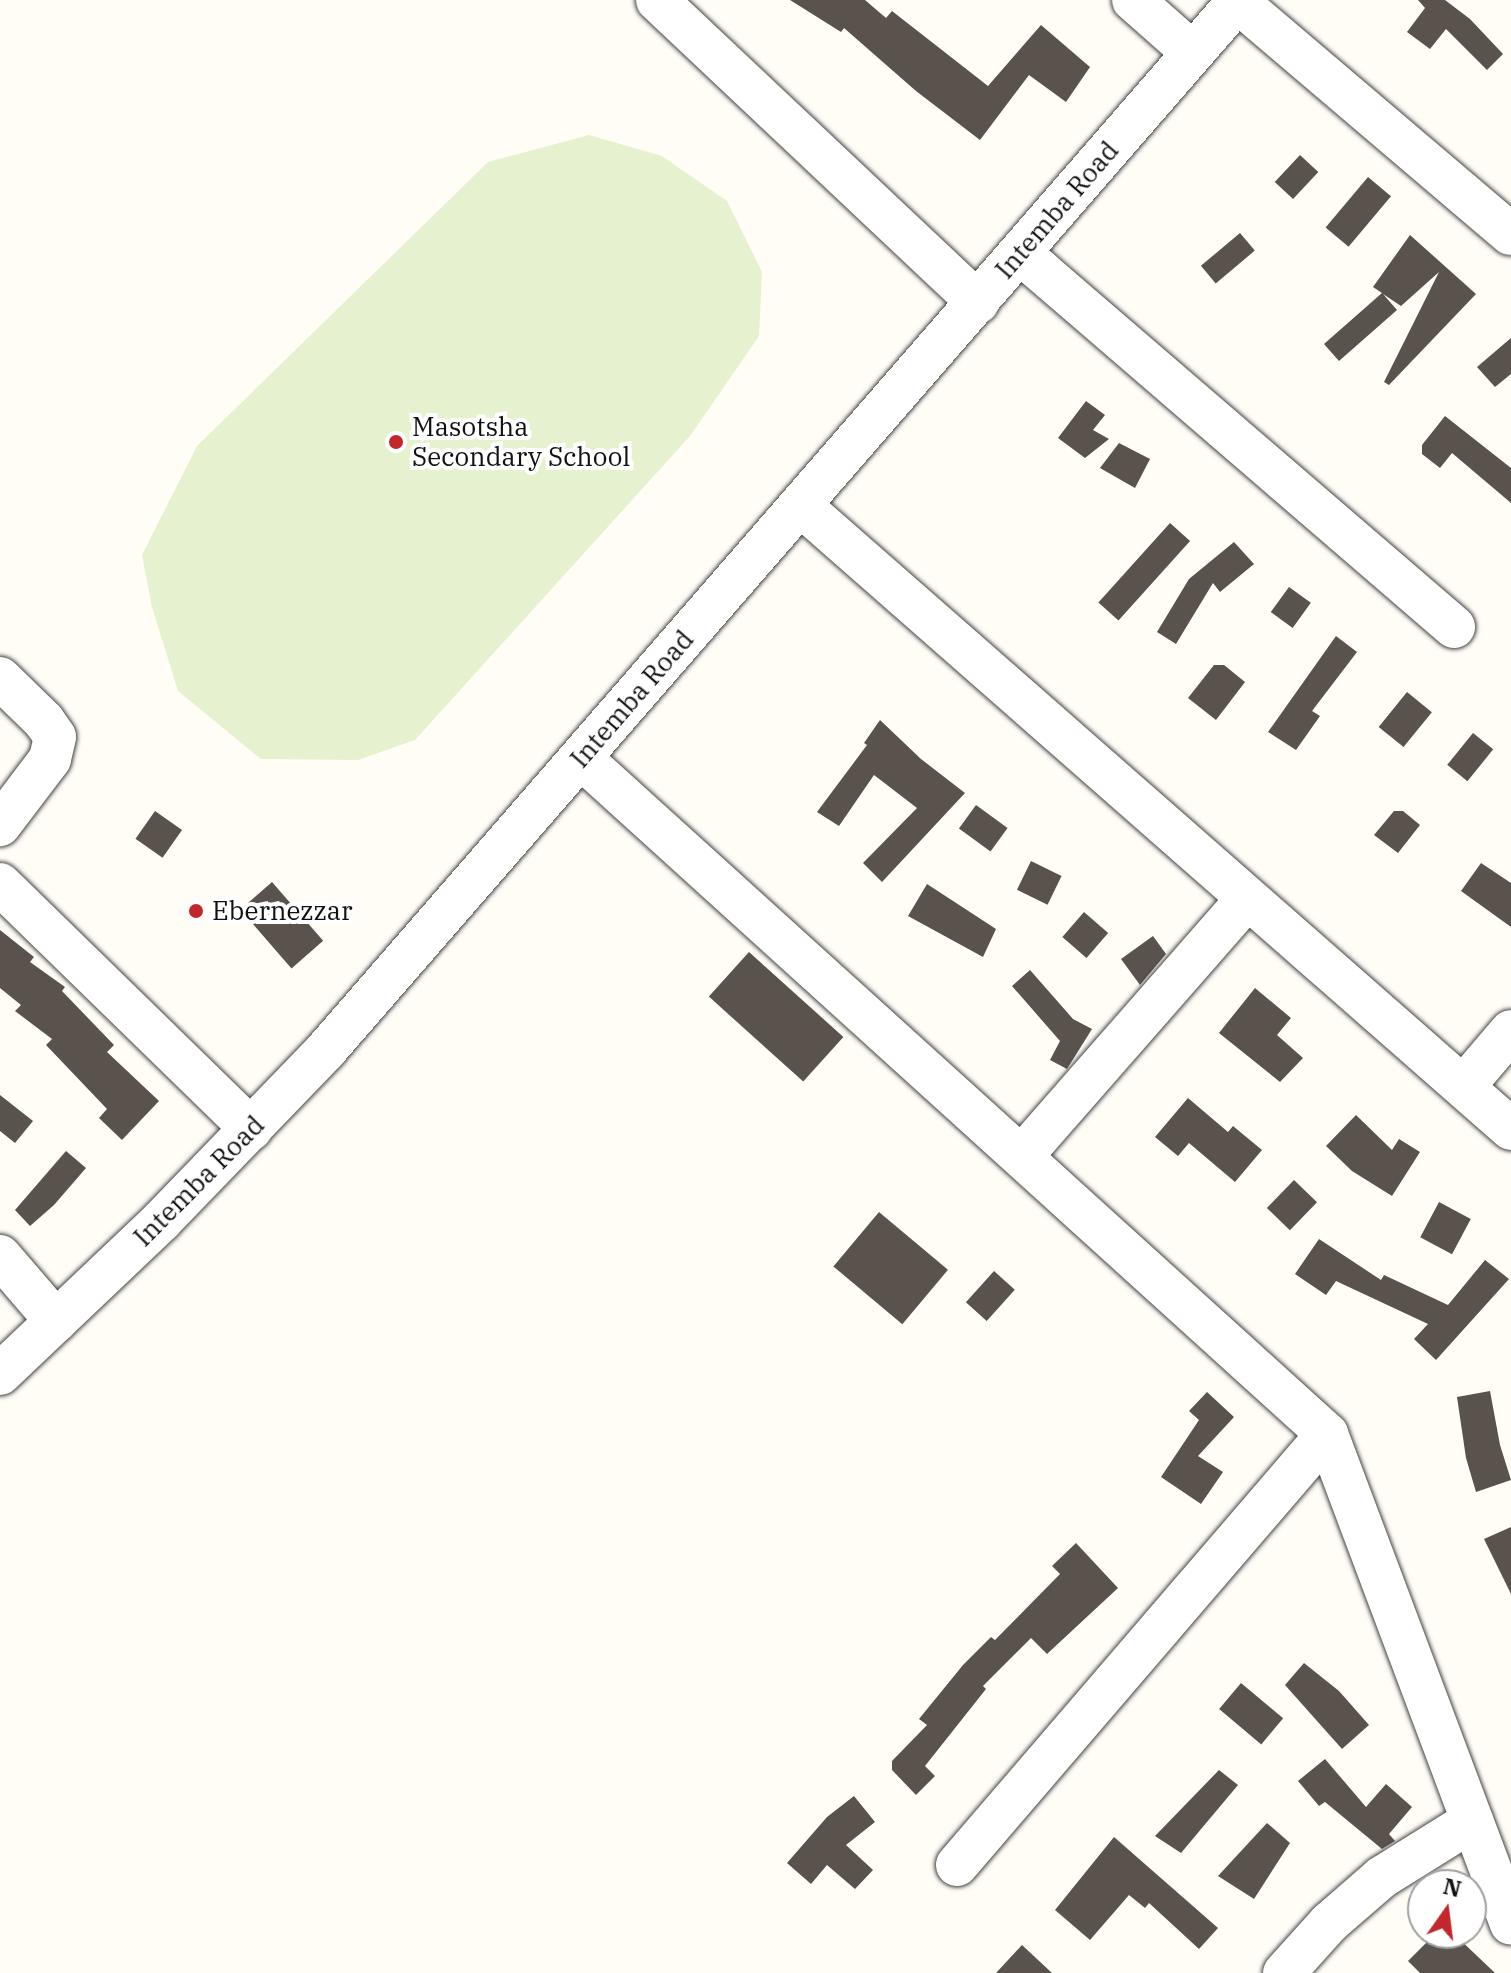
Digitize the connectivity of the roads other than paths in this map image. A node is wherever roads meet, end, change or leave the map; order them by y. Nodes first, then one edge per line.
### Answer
1 (657, 0) edge
2 (1133, 0) edge
3 (1238, 1) edge
4 (1192, 52) junction
5 (1511, 234) edge
6 (1020, 253) junction
7 (978, 302) junction
8 (800, 505) junction
9 (1454, 627) dead end
10 (0, 678) edge
11 (581, 758) junction
12 (0, 825) edge
13 (0, 884) edge
14 (1246, 900) junction
15 (1511, 1031) edge
16 (1464, 1086) junction
17 (251, 1129) junction
18 (1511, 1129) edge
19 (1022, 1156) junction
20 (0, 1256) edge
21 (56, 1321) junction
22 (0, 1374) edge
23 (1327, 1434) junction
24 (1472, 1821) junction
25 (957, 1865) dead end
26 (1511, 1924) edge
27 (1284, 1973) edge

1 - 7 street
2 - 4 street
3 - 4 street, Intemba Road
3 - 5 street
4 - 6 street, Intemba Road
6 - 7 street, Intemba Road
6 - 9 street
7 - 8 street, Intemba Road
8 - 11 street, Intemba Road
8 - 14 street
10 - 12 street
11 - 17 street, Intemba Road
11 - 19 street
13 - 17 street
14 - 16 street
14 - 19 street
15 - 16 street
16 - 18 street
17 - 21 street, Intemba Road
19 - 23 street
20 - 21 street
21 - 22 street, Intemba Road
23 - 24 street
23 - 25 street
24 - 26 street
24 - 27 street

